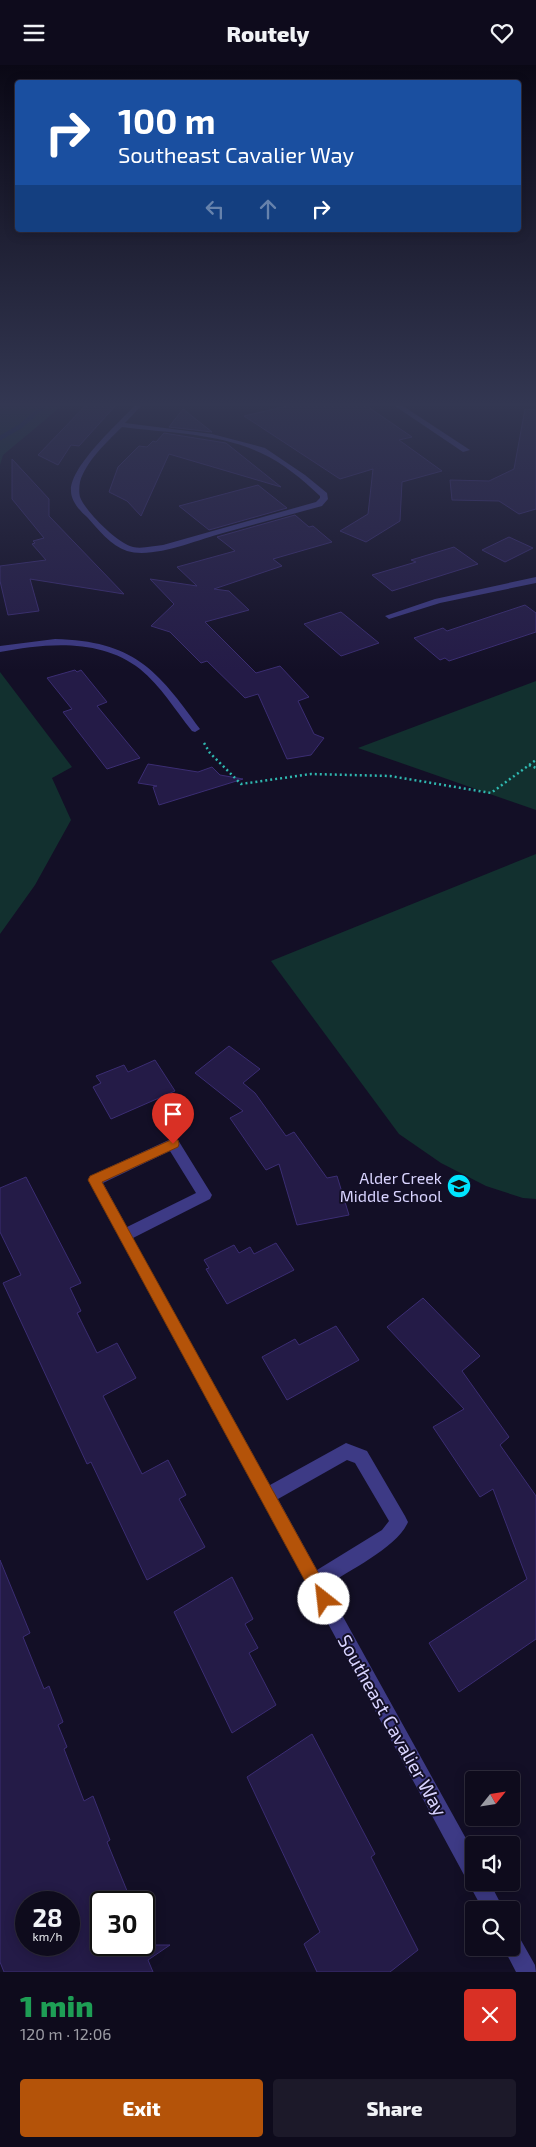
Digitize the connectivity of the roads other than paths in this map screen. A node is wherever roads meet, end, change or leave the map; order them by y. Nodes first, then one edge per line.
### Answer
1 (75, 493) edge
2 (321, 493) edge
3 (536, 580) edge
4 (388, 616) dead end
5 (0, 649) edge
6 (195, 729) road end
7 (124, 1235) junction
8 (267, 1496) junction
9 (315, 1582) junction
10 (465, 1857) edge
11 (519, 1956) edge
12 (528, 1972) edge

1 - 2 street
3 - 4 street
5 - 6 street
7 - 7 street, Southeast Cavalier Way
7 - 8 street, Southeast Cavalier Way
8 - 9 street, Southeast Cavalier Way
8 - 9 street
9 - 10 street, Southeast Cavalier Way
11 - 12 street

